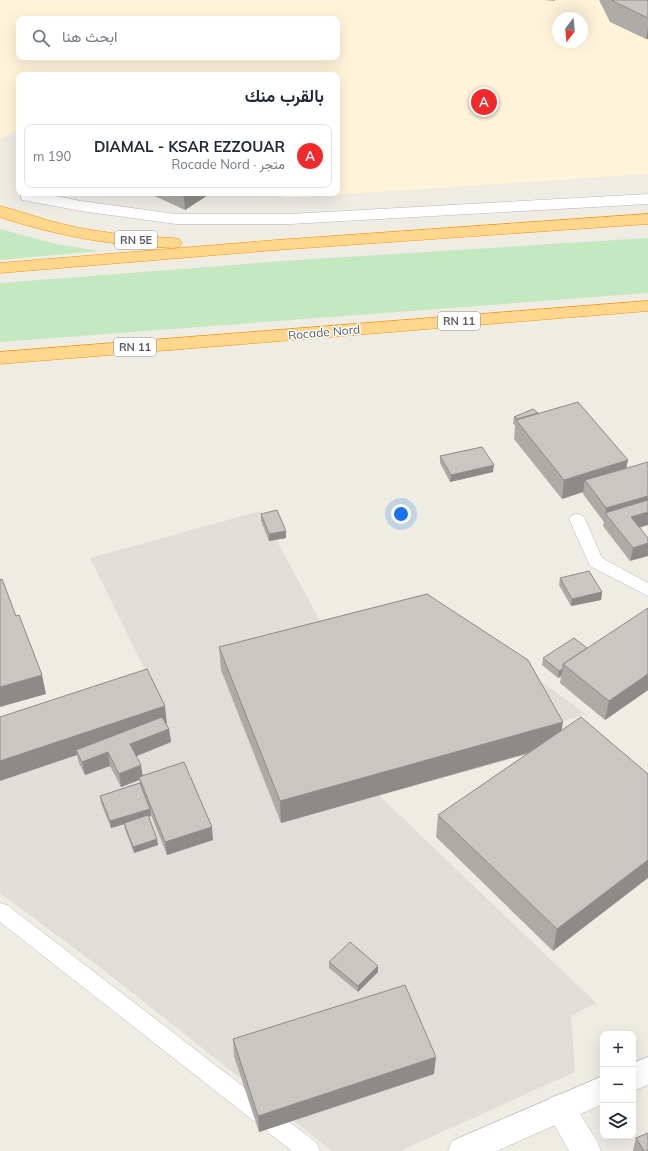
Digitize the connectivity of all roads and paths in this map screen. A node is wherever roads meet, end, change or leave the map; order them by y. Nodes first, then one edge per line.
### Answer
1 (28, 196) edge
2 (648, 199) edge
3 (0, 211) edge
4 (648, 219) edge
5 (276, 245) junction
6 (0, 268) edge
7 (648, 306) edge
8 (0, 358) edge
9 (577, 519) dead end
10 (648, 590) edge
11 (0, 911) edge
12 (648, 1071) edge
13 (636, 1076) edge
14 (600, 1091) edge
15 (560, 1108) junction
16 (309, 1151) edge
17 (463, 1151) edge
18 (586, 1151) edge

1 - 2 street
3 - 5 highway, RN 5E
4 - 5 highway
5 - 6 highway
7 - 8 highway, Rocade Nord / RN 11
9 - 10 lane
11 - 16 lane
12 - 13 street
14 - 15 street
15 - 17 street
15 - 18 street

